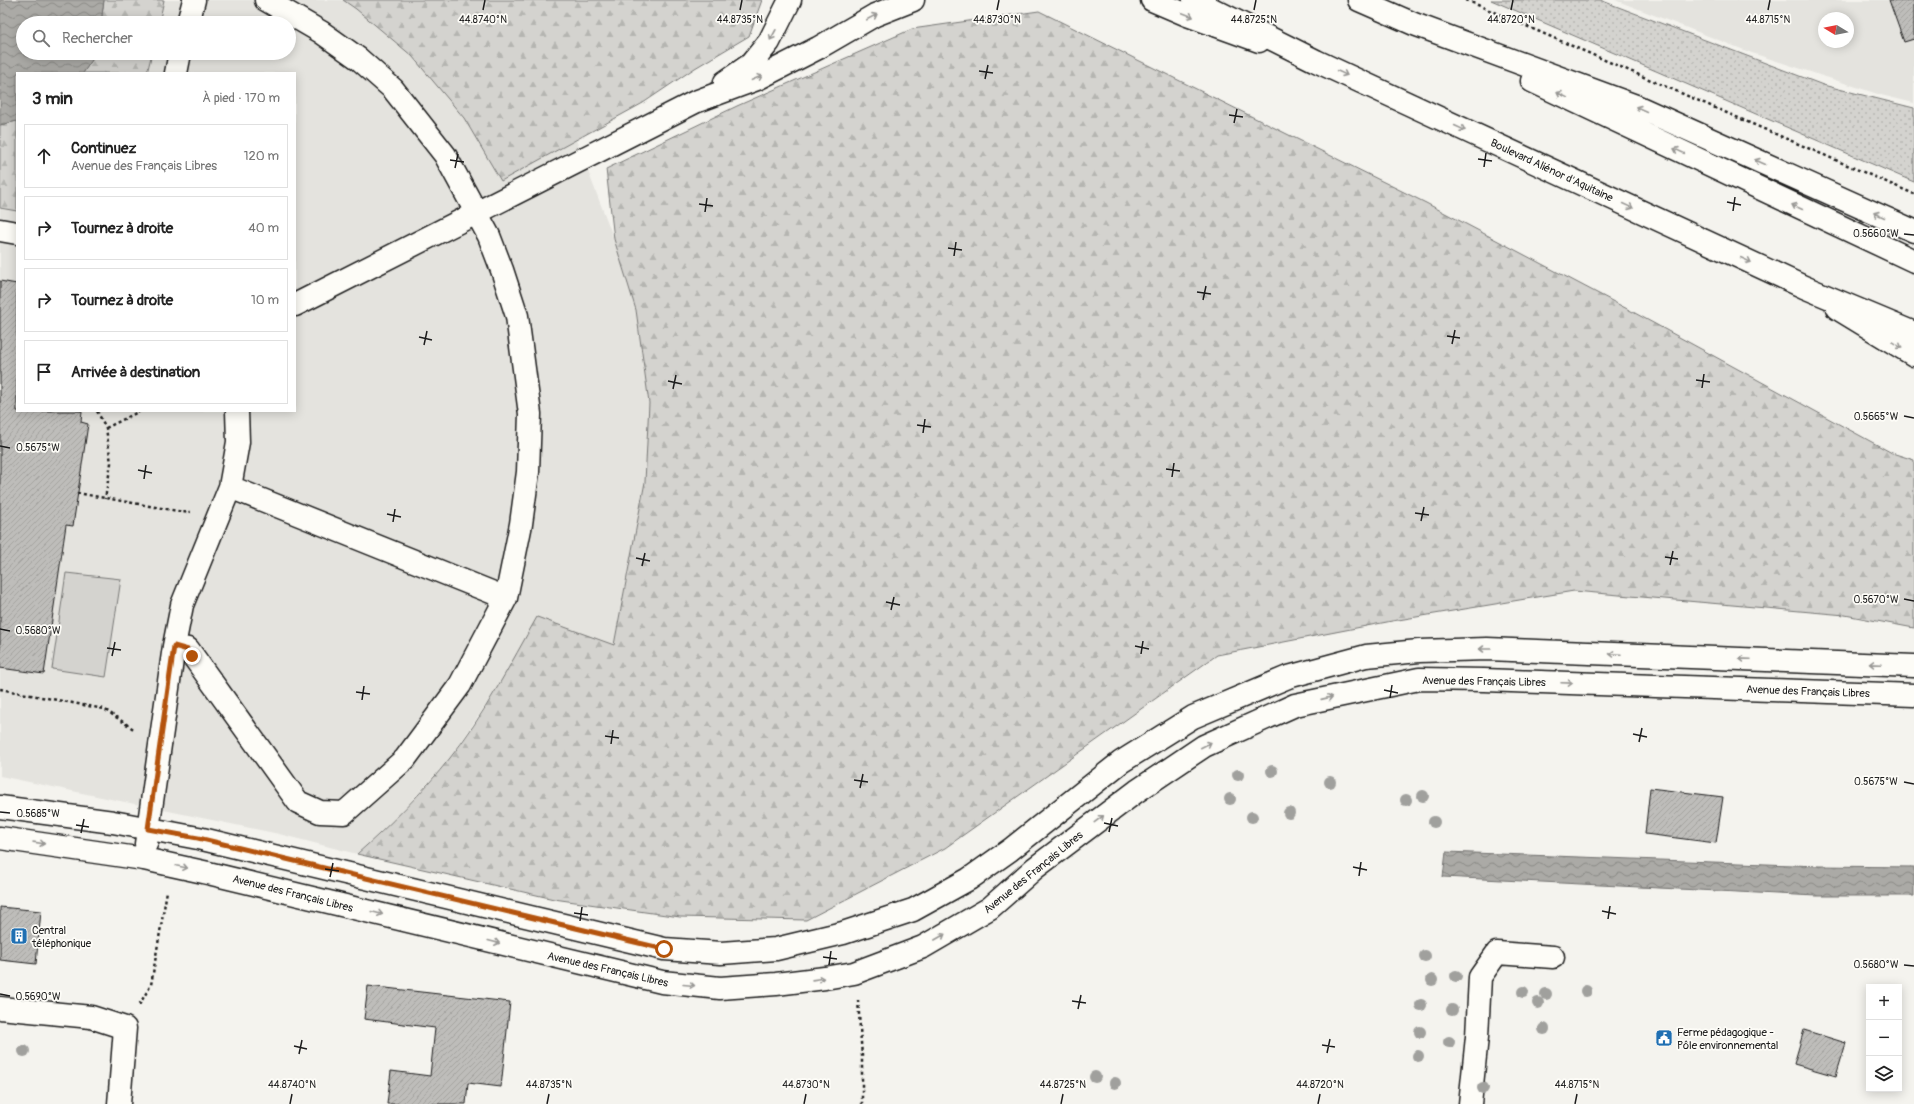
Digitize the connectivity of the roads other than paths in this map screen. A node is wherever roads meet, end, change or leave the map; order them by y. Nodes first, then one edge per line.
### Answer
1 (194, 0) edge
2 (266, 0) edge
3 (790, 0) edge
4 (913, 0) edge
5 (1152, 0) edge
6 (1194, 0) edge
7 (1359, 0) edge
8 (190, 16) edge
9 (294, 16) edge
10 (296, 17) edge
11 (1414, 24) junction
12 (179, 60) edge
13 (1316, 61) junction
14 (176, 72) edge
15 (695, 102) junction
16 (477, 214) junction
17 (0, 230) edge
18 (1914, 231) edge
19 (16, 233) edge
20 (1914, 261) edge
21 (1804, 287) junction
22 (296, 304) edge
23 (1914, 333) edge
24 (1914, 355) edge
25 (237, 412) edge
26 (230, 487) junction
27 (506, 598) junction
28 (174, 646) junction
29 (1914, 666) edge
30 (1914, 695) edge
31 (0, 807) edge
32 (148, 829) junction
33 (0, 838) edge
34 (144, 859) junction
35 (1553, 957) dead end
36 (0, 1008) edge
37 (119, 1104) edge
38 (1470, 1104) edge

1 - 8 main road
2 - 9 main road
3 -> 15 main road
15 -> 4 main road
5 -> 13 main road
6 - 13 main road, Boulevard Aliénor d'Aquitaine
7 - 11 main road
10 - 16 main road
18 -> 11 main road
20 -> 11 main road
12 - 14 main road
13 -> 21 main road, Boulevard Aliénor d'Aquitaine
15 - 16 main road
16 - 22 main road
16 - 27 main road
17 - 19 main road
21 - 23 main road, Boulevard Aliénor d'Aquitaine
21 -> 24 main road
25 - 26 main road
26 - 27 main road
26 - 28 main road
27 - 28 main road
28 - 32 main road
29 -> 32 main road
34 -> 30 main road, Avenue des Français Libres
31 - 32 main road
32 - 34 main road
33 -> 34 main road, Avenue des Français Libres
35 - 38 main road
36 - 37 main road

